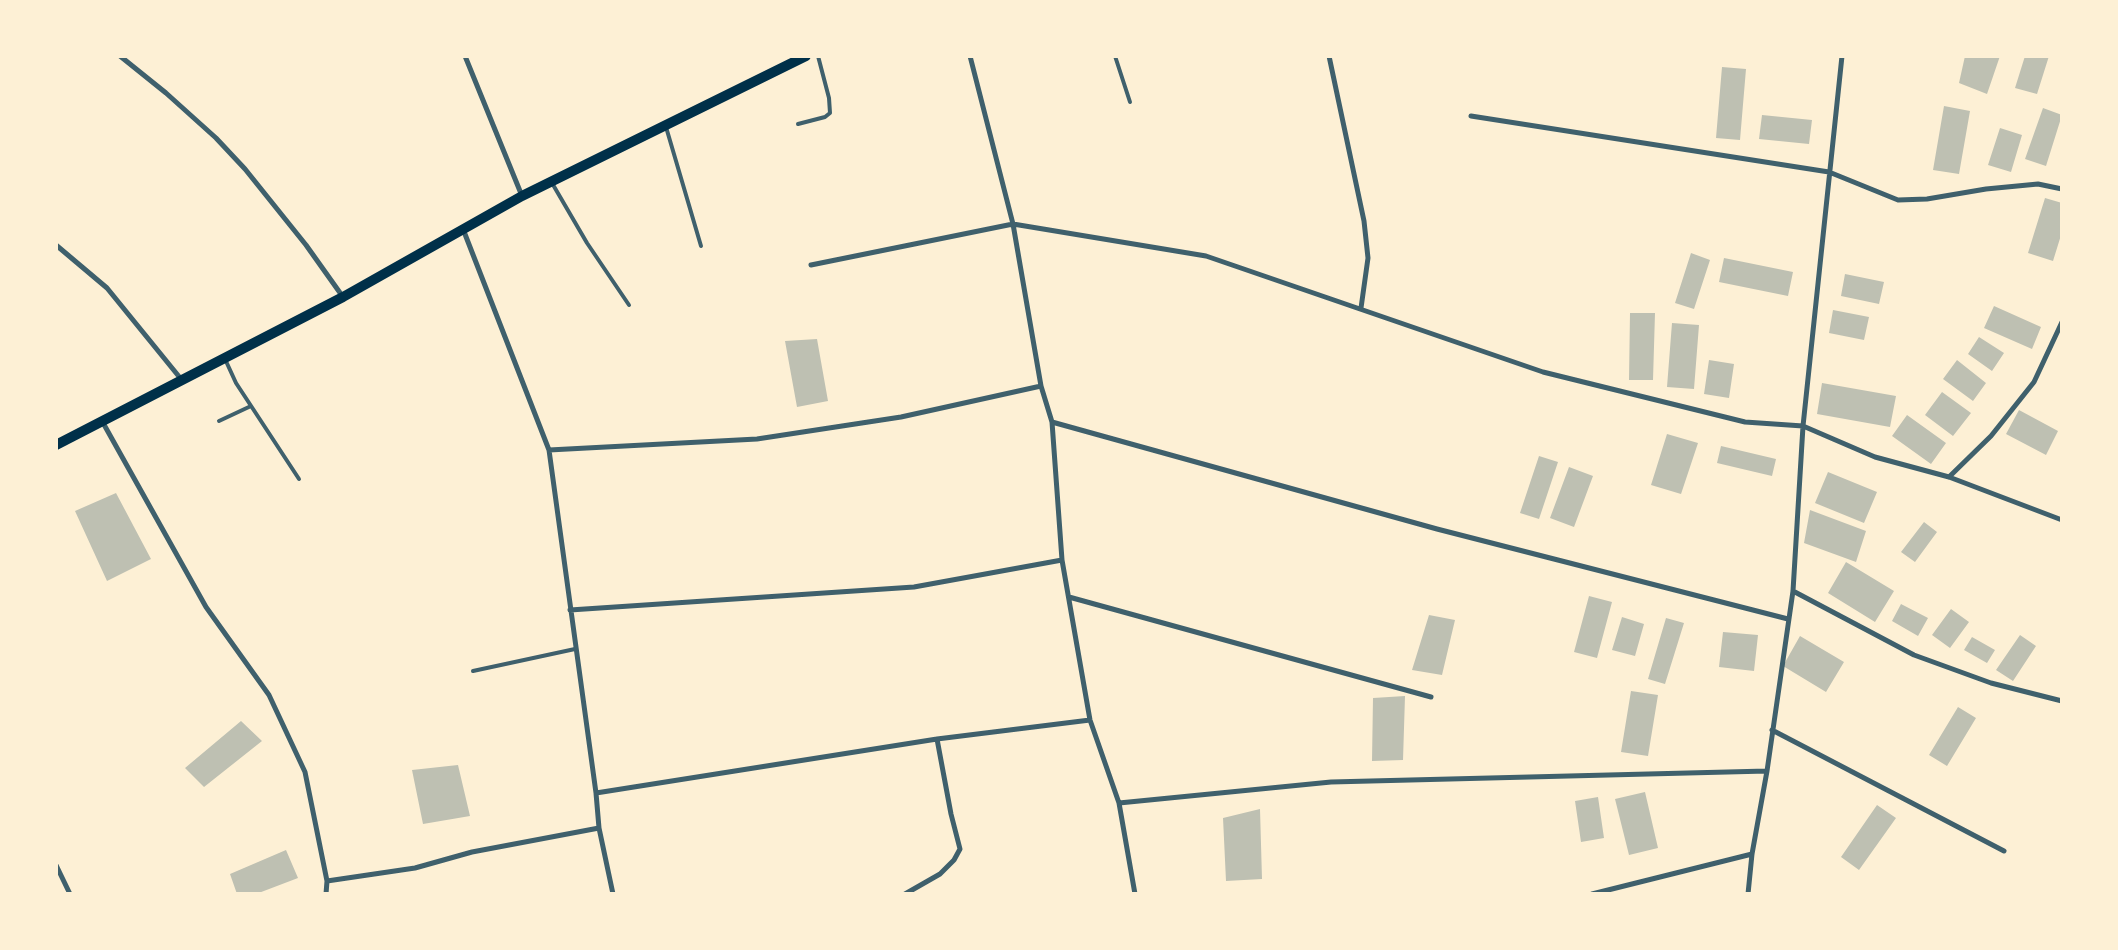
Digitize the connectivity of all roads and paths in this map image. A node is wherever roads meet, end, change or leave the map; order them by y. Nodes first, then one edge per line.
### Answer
1 (120, 56) edge
2 (465, 56) edge
3 (806, 56) edge
4 (818, 56) edge
5 (970, 56) edge
6 (1115, 56) edge
7 (1329, 56) edge
8 (1842, 56) edge
9 (1130, 102) dead end
10 (1471, 116) dead end
11 (798, 124) dead end
12 (665, 125) junction
13 (1829, 172) junction
14 (551, 181) junction
15 (2062, 189) edge
16 (522, 196) junction
17 (1013, 224) junction
18 (463, 228) junction
19 (56, 245) edge
20 (701, 246) dead end
21 (811, 265) dead end
22 (342, 298) junction
23 (629, 304) dead end
24 (1361, 308) junction
25 (2062, 322) edge
26 (224, 357) junction
27 (182, 379) junction
28 (1041, 386) junction
29 (251, 406) junction
30 (102, 421) junction
31 (218, 421) dead end
32 (1052, 422) junction
33 (1804, 426) junction
34 (56, 445) edge
35 (549, 450) junction
36 (1949, 477) junction
37 (299, 479) dead end
38 (2062, 520) edge
39 (1062, 560) junction
40 (1793, 592) junction
41 (1069, 597) junction
42 (570, 610) junction
43 (1788, 619) junction
44 (575, 649) junction
45 (473, 671) dead end
46 (1431, 696) dead end
47 (2062, 701) edge
48 (1090, 720) junction
49 (1772, 730) junction
50 (937, 739) junction
51 (1767, 771) junction
52 (596, 793) junction
53 (1118, 803) junction
54 (599, 828) junction
55 (2004, 851) dead end
56 (1752, 854) junction
57 (56, 865) edge
58 (327, 881) junction
59 (70, 894) edge
60 (326, 894) edge
61 (613, 894) edge
62 (905, 894) edge
63 (1135, 894) edge
64 (1592, 894) edge
65 (1748, 894) edge

1 - 22 street
2 - 16 street
3 - 12 main road
4 - 11 lane
5 - 17 street
6 - 9 lane
7 - 24 street
8 - 13 street
10 - 13 street
12 - 14 main road
12 - 20 lane
13 - 15 street
13 - 33 street
14 - 16 main road
14 - 23 lane
16 - 18 main road
17 - 21 street
17 - 24 street
17 - 28 street
18 - 22 main road
18 - 35 street
19 - 27 street
22 - 26 main road
24 - 33 street
25 - 36 street
26 - 27 main road
26 - 29 lane
27 - 30 main road
28 - 32 street
28 - 35 street
29 - 31 lane
29 - 37 lane
30 - 34 main road
30 - 58 street
32 - 39 street
32 - 43 street
33 - 36 street
33 - 40 street
35 - 42 street
36 - 38 street
39 - 41 street
39 - 42 street
40 - 43 street
40 - 47 street
41 - 46 street
41 - 48 street
42 - 44 street
43 - 49 street
44 - 45 lane
44 - 52 street
48 - 50 street
48 - 53 street
49 - 51 street
49 - 55 street
50 - 52 street
50 - 62 street
51 - 53 street
51 - 56 street
52 - 54 street
53 - 63 street
54 - 58 street
54 - 61 street
56 - 64 street
56 - 65 street
57 - 59 street
58 - 60 street

